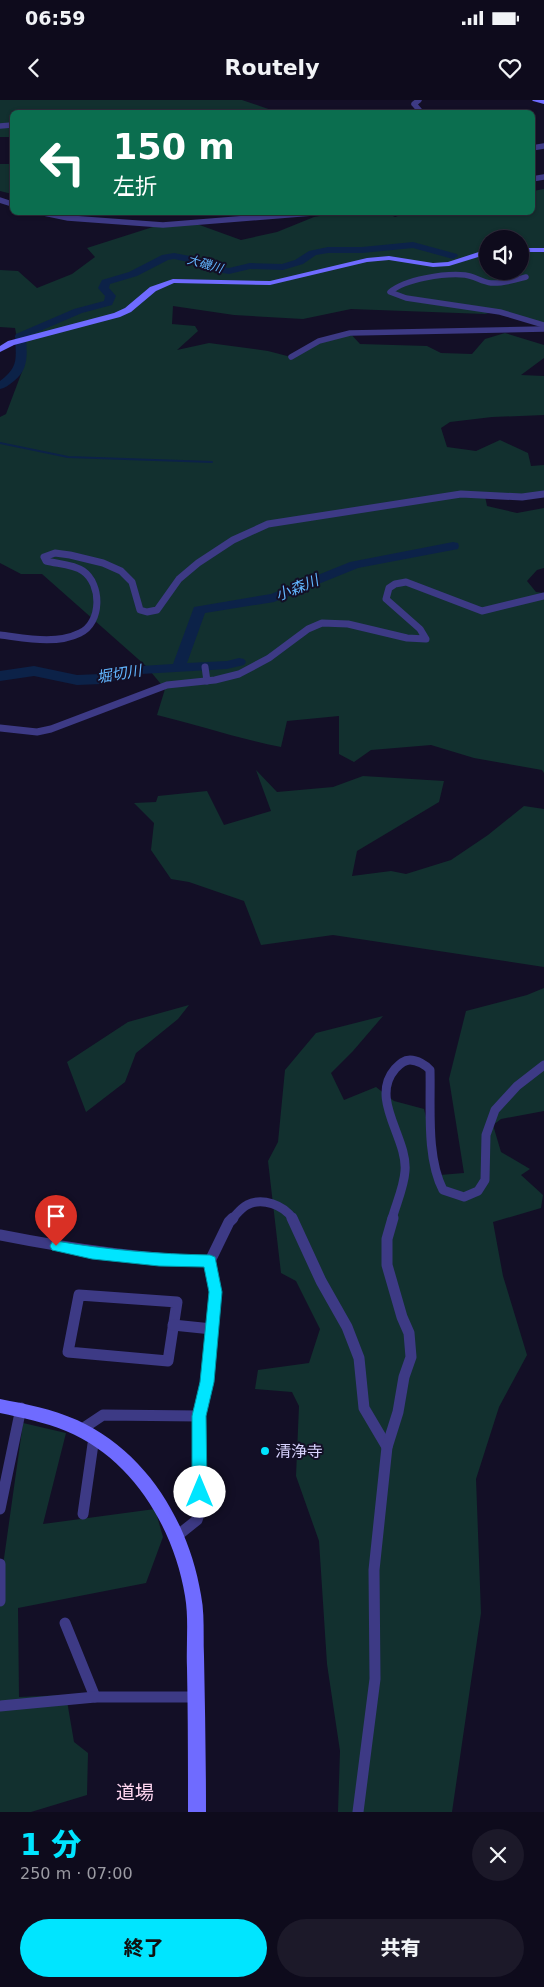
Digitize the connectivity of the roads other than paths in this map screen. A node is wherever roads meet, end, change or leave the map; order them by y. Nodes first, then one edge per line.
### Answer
1 (419, 100) edge
2 (535, 100) edge
3 (544, 102) edge
4 (420, 110) edge
5 (54, 215) edge
6 (287, 215) edge
7 (529, 250) edge
8 (544, 250) edge
9 (479, 254) edge
10 (479, 279) edge
11 (481, 280) edge
12 (512, 280) edge
13 (544, 325) edge
14 (544, 330) edge
15 (0, 349) edge
16 (291, 357) dead end
17 (544, 494) edge
18 (544, 596) edge
19 (0, 635) edge
20 (205, 667) dead end
21 (207, 681) junction
22 (0, 728) edge
23 (544, 1065) edge
24 (0, 1235) edge
25 (210, 1261) junction
26 (173, 1325) junction
27 (212, 1329) junction
28 (0, 1406) edge
29 (21, 1408) junction
30 (199, 1416) junction
31 (88, 1433) junction
32 (387, 1447) junction
33 (0, 1509) edge
34 (83, 1514) dead end
35 (176, 1536) junction
36 (0, 1564) edge
37 (0, 1601) edge
38 (64, 1623) dead end
39 (95, 1697) junction
40 (197, 1697) junction
41 (0, 1706) edge
42 (197, 1812) edge
43 (358, 1812) edge

1 - 4 street
2 - 3 street
5 - 6 street
7 - 8 street
9 - 15 street
10 - 13 street
11 - 12 street
14 - 16 street
17 - 19 street
18 - 21 street
20 - 21 street
21 - 22 street
23 - 32 street
24 - 25 street
25 - 27 street
25 - 32 street
26 - 26 street
26 - 27 street
27 - 30 street
28 - 29 street
29 - 31 street
29 - 33 street
30 - 31 street
30 - 35 street
31 - 34 street
31 - 35 street
32 - 43 street
35 - 40 street
36 - 37 street
38 - 39 street
39 - 40 street
39 - 41 street
40 - 42 street

